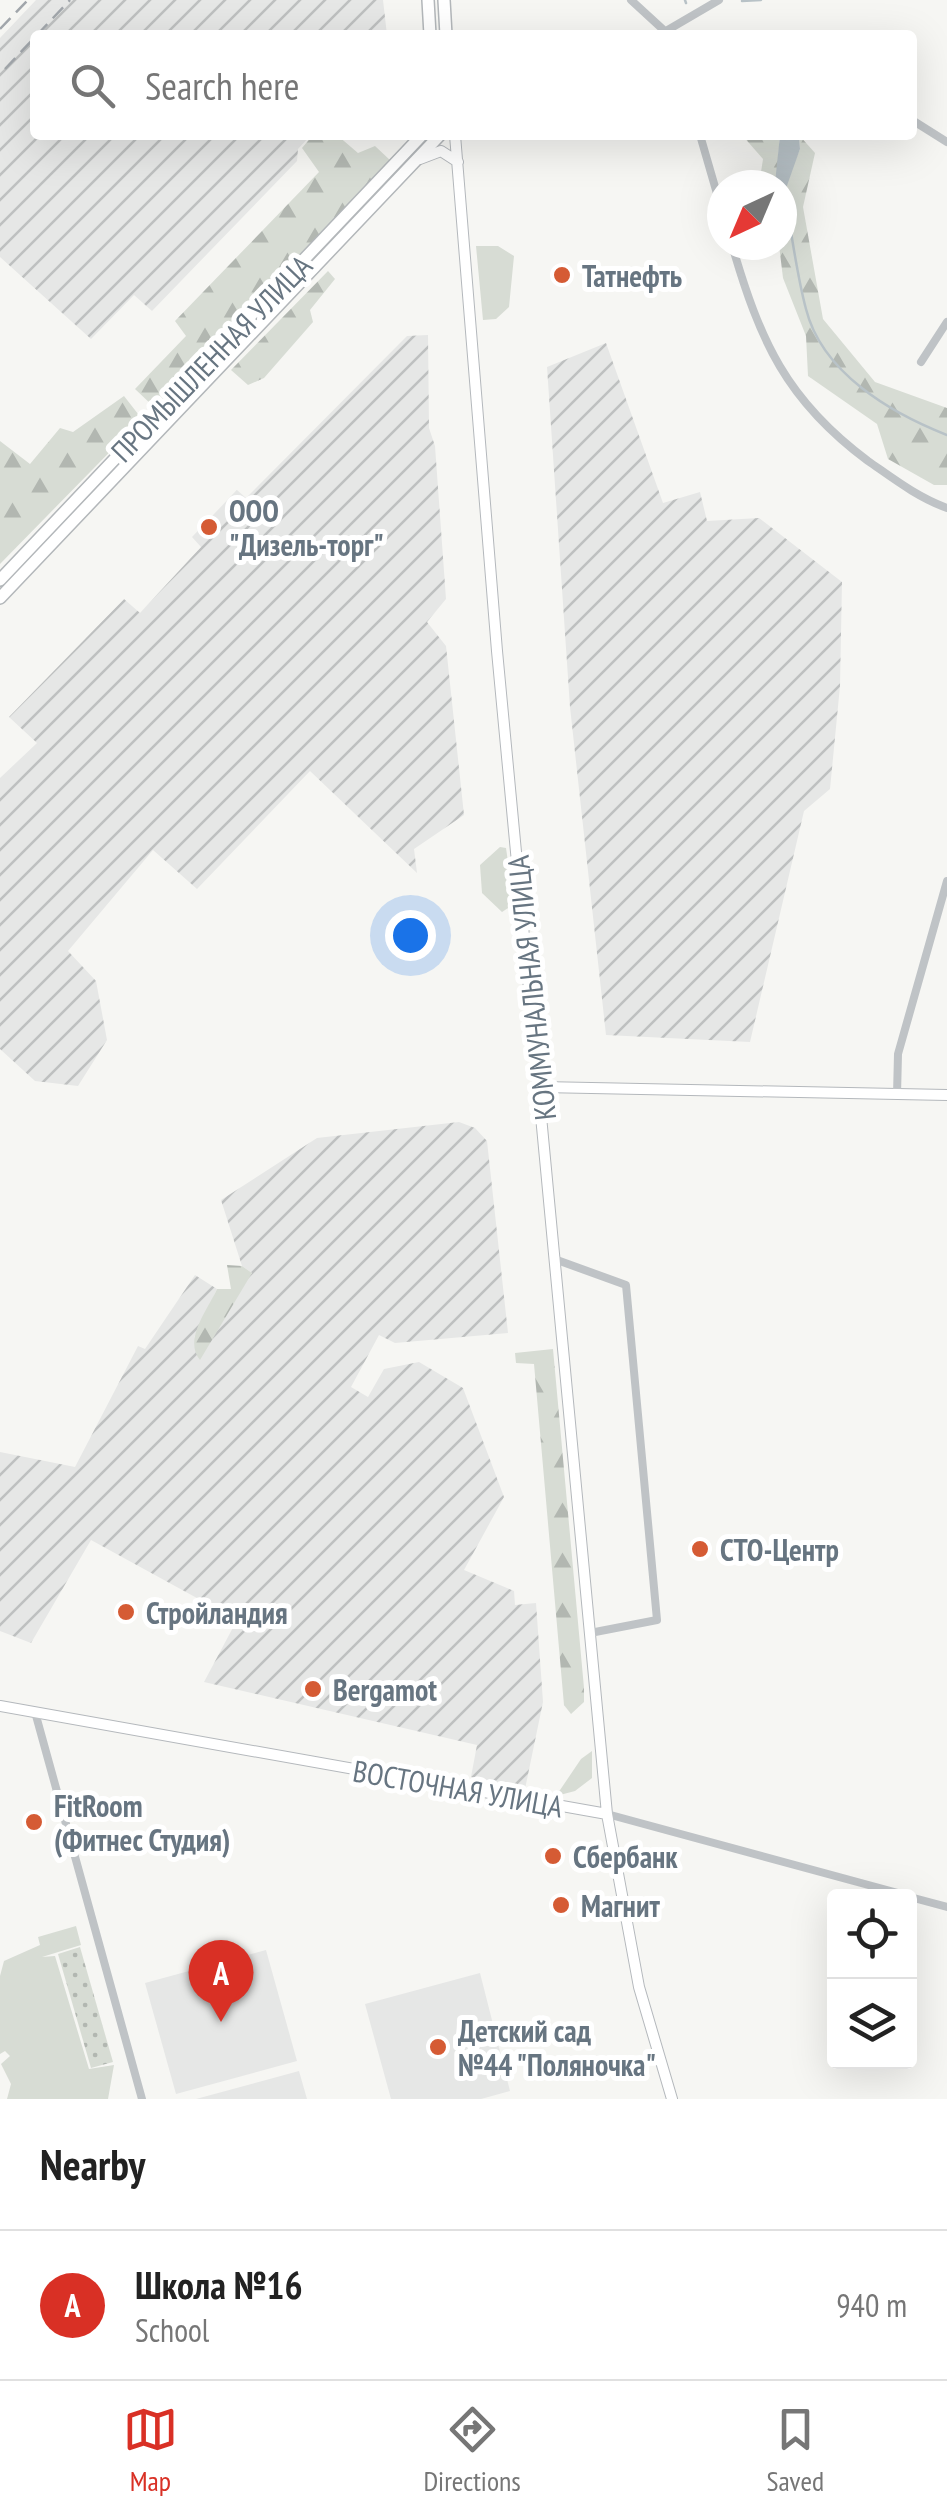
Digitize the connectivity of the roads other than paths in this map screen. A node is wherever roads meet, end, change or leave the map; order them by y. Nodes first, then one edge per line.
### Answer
1 (428, 0) edge
2 (444, 0) edge
3 (631, 0) edge
4 (719, 0) edge
5 (430, 30) edge
6 (446, 30) edge
7 (664, 30) edge
8 (672, 30) edge
9 (917, 123) edge
10 (417, 140) edge
11 (437, 140) edge
12 (445, 140) edge
13 (456, 140) edge
14 (701, 140) edge
15 (947, 142) edge
16 (419, 160) junction
17 (458, 162) junction
18 (710, 170) edge
19 (737, 260) edge
20 (947, 322) edge
21 (922, 362) dead end
22 (214, 365) junction
23 (83, 502) junction
24 (947, 508) edge
25 (0, 580) edge
26 (0, 598) edge
27 (947, 881) edge
28 (542, 1088) junction
29 (897, 1094) junction
30 (947, 1096) edge
31 (557, 1260) junction
32 (590, 1633) junction
33 (0, 1706) edge
34 (36, 1712) junction
35 (607, 1814) junction
36 (883, 1889) edge
37 (917, 1899) edge
38 (947, 1908) edge
39 (142, 2099) edge
40 (672, 2099) edge

1 - 5 main road
2 - 6 main road
3 - 7 street
4 - 8 street
9 - 15 street
10 - 22 main road, ПРОМЫШЛЕННАЯ УЛИЦА
11 - 16 main road, ПРОМЫШЛЕННАЯ УЛИЦА
12 - 17 main road, ПРОМЫШЛЕННАЯ УЛИЦА
13 - 17 main road
14 - 18 street
16 - 17 main road
16 - 22 main road, ПРОМЫШЛЕННАЯ УЛИЦА
17 - 28 main road, КОММУНАЛЬНАЯ УЛИЦА
19 - 24 street
20 - 21 street
22 - 23 main road, ПРОМЫШЛЕННАЯ УЛИЦА
23 - 25 main road, ПРОМЫШЛЕННАЯ УЛИЦА
23 - 26 main road, ПРОМЫШЛЕННАЯ УЛИЦА
27 - 29 street
28 - 29 main road
28 - 31 main road, КОММУНАЛЬНАЯ УЛИЦА
29 - 30 main road
31 - 32 main road, КОММУНАЛЬНАЯ УЛИЦА
31 - 32 street
32 - 35 main road, КОММУНАЛЬНАЯ УЛИЦА
33 - 34 main road, ВОСТОЧНАЯ УЛИЦА
34 - 35 main road, ВОСТОЧНАЯ УЛИЦА
34 - 39 street
35 - 36 street, ВОСТОЧНАЯ УЛИЦА
35 - 40 main road, КОММУНАЛЬНАЯ УЛИЦА
37 - 38 street, ВОСТОЧНАЯ УЛИЦА

